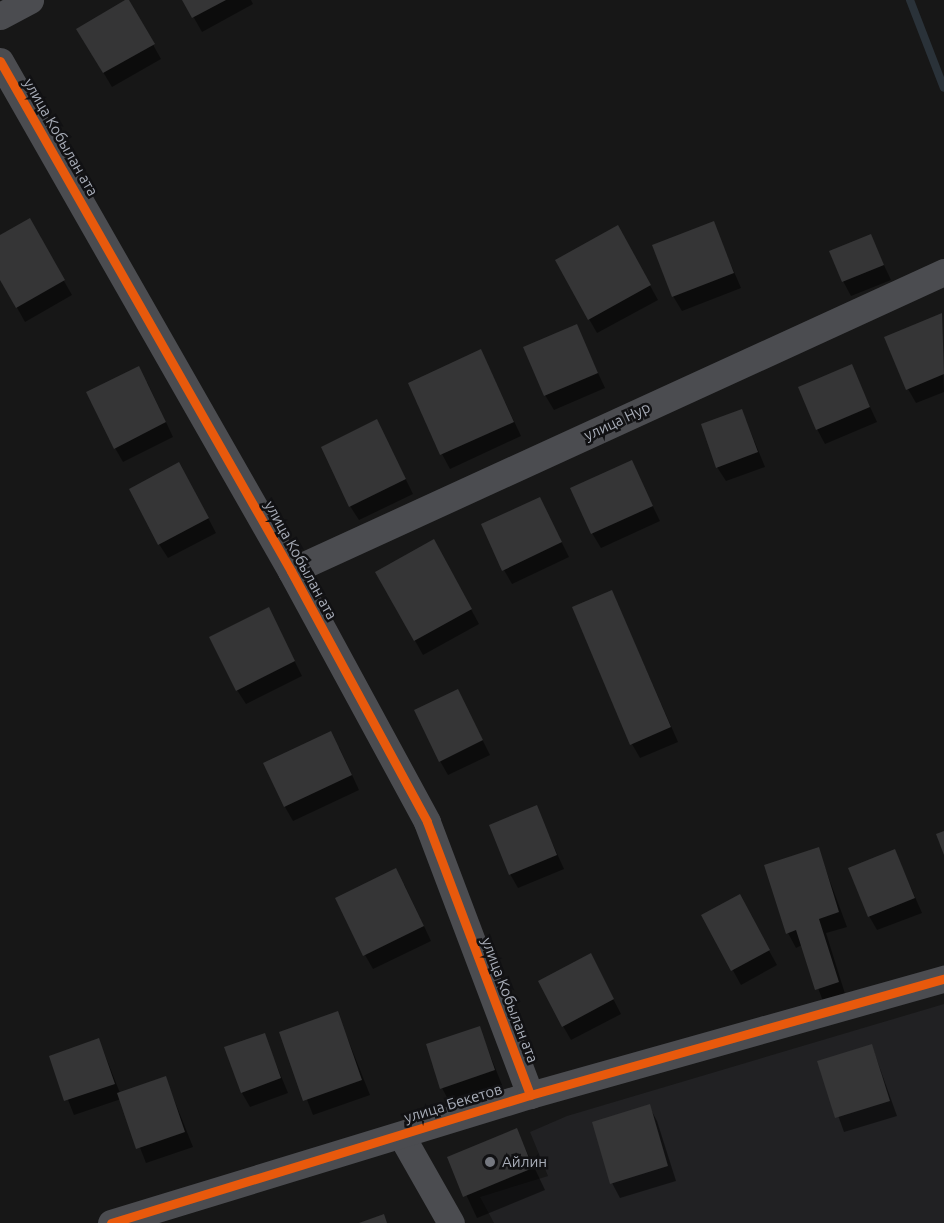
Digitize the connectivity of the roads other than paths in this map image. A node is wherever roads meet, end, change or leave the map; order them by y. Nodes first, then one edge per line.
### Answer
1 (30, 0) edge
2 (0, 16) edge
3 (0, 61) edge
4 (944, 272) edge
5 (291, 571) junction
6 (944, 979) edge
7 (530, 1095) junction
8 (401, 1135) junction
9 (111, 1223) edge
10 (451, 1223) edge

1 - 2 street
3 - 5 street, улица Кобылан ата
4 - 5 street, улица Нур
5 - 7 street, улица Кобылан ата
6 - 7 street, улица Бекетов
7 - 8 street, улица Бекетов
8 - 9 street, улица Бекетов
8 - 10 street

